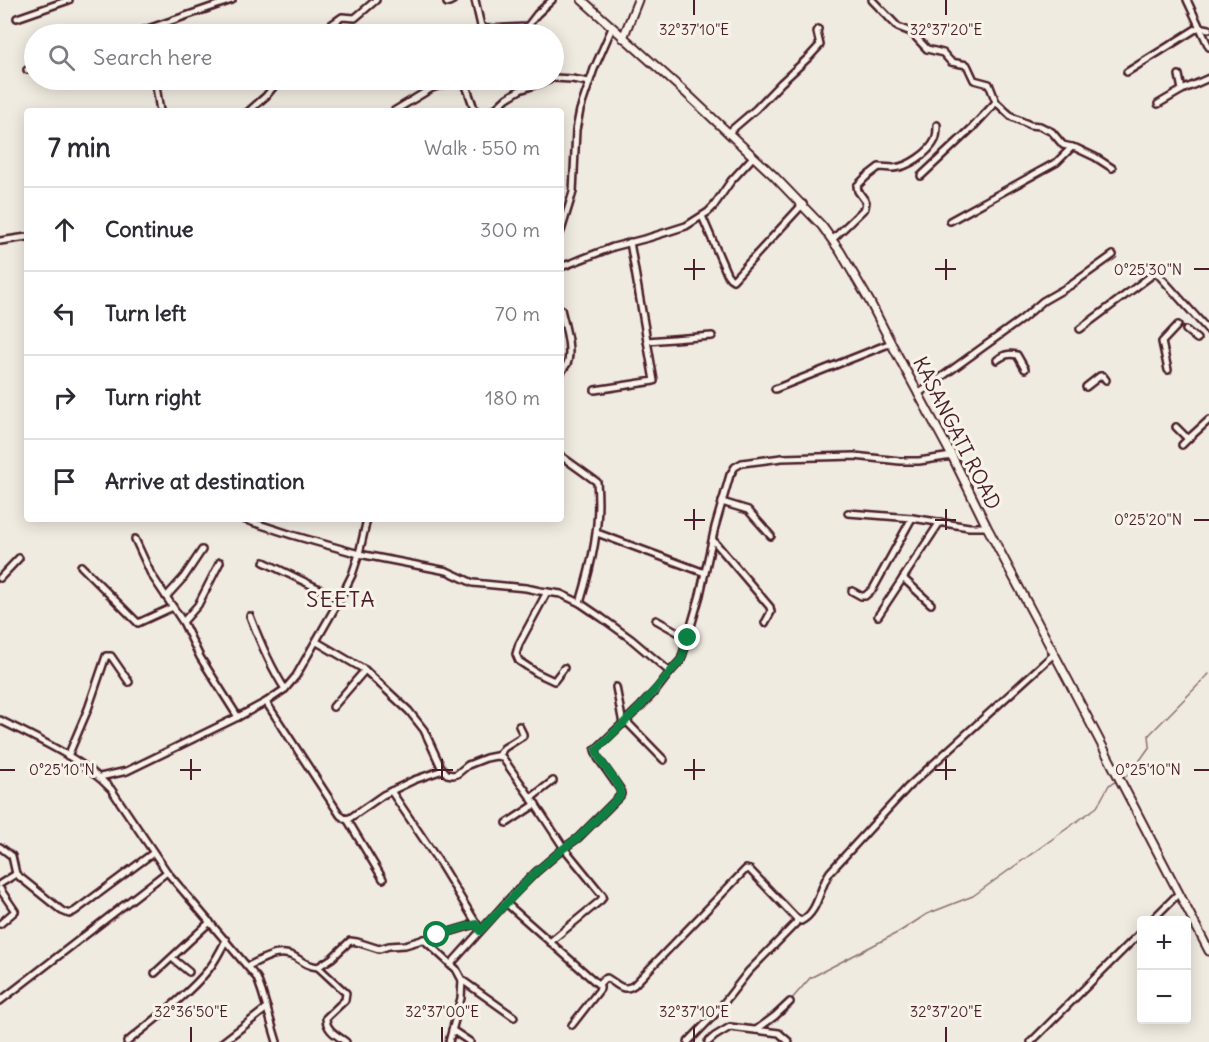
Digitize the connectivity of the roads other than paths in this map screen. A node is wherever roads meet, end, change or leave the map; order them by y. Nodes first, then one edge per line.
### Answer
1 (69, 0) edge
2 (231, 0) edge
3 (376, 0) edge
4 (475, 0) edge
5 (552, 0) edge
6 (582, 0) edge
7 (638, 0) edge
8 (872, 0) edge
9 (1188, 0) edge
10 (17, 18) dead end
11 (169, 24) edge
12 (332, 24) edge
13 (481, 24) edge
14 (529, 24) edge
15 (1199, 27) junction
16 (612, 28) junction
17 (818, 29) dead end
18 (1209, 29) edge
19 (623, 38) junction
20 (1209, 47) edge
21 (1127, 72) dead end
22 (1179, 75) dead end
23 (1209, 78) edge
24 (564, 79) edge
25 (589, 82) junction
26 (157, 90) edge
27 (272, 90) edge
28 (429, 90) edge
29 (468, 90) edge
30 (520, 90) edge
31 (1182, 90) junction
32 (996, 102) junction
33 (1158, 104) dead end
34 (160, 108) edge
35 (253, 108) edge
36 (399, 108) edge
37 (474, 108) edge
38 (496, 108) edge
39 (938, 125) dead end
40 (728, 133) junction
41 (1072, 147) junction
42 (753, 157) junction
43 (1112, 168) dead end
44 (921, 176) dead end
45 (803, 204) junction
46 (702, 216) junction
47 (564, 221) edge
48 (950, 221) dead end
49 (24, 237) edge
50 (832, 240) junction
51 (0, 241) edge
52 (630, 242) junction
53 (1113, 255) dead end
54 (564, 266) edge
55 (564, 324) edge
56 (1178, 325) dead end
57 (1080, 329) dead end
58 (1186, 330) dead end
59 (1209, 331) edge
60 (712, 336) dead end
61 (1197, 339) dead end
62 (647, 341) junction
63 (891, 343) junction
64 (997, 360) dead end
65 (564, 368) edge
66 (1025, 369) dead end
67 (1168, 370) dead end
68 (1106, 380) dead end
69 (1086, 387) dead end
70 (775, 389) dead end
71 (595, 390) dead end
72 (918, 394) junction
73 (1209, 420) edge
74 (1176, 427) dead end
75 (1188, 439) junction
76 (1182, 445) dead end
77 (952, 456) junction
78 (564, 458) edge
79 (722, 502) junction
80 (848, 513) dead end
81 (912, 518) junction
82 (253, 522) edge
83 (366, 522) edge
84 (940, 522) junction
85 (987, 527) junction
86 (597, 533) junction
87 (771, 536) dead end
88 (135, 539) dead end
89 (713, 540) junction
90 (202, 550) dead end
91 (360, 554) junction
92 (19, 558) dead end
93 (220, 562) dead end
94 (264, 562) dead end
95 (81, 566) dead end
96 (705, 573) junction
97 (0, 578) edge
98 (903, 578) junction
99 (852, 591) dead end
100 (547, 592) junction
101 (166, 597) junction
102 (340, 599) junction
103 (580, 603) junction
104 (931, 604) dead end
105 (173, 608) junction
106 (250, 616) dead end
107 (878, 616) dead end
108 (656, 620) dead end
109 (183, 622) junction
110 (765, 623) dead end
111 (688, 638) junction
112 (316, 642) junction
113 (1054, 654) junction
114 (564, 668) dead end
115 (365, 670) junction
116 (670, 672) junction
117 (129, 682) dead end
118 (616, 687) dead end
119 (285, 689) junction
120 (266, 702) junction
121 (333, 707) dead end
122 (238, 717) junction
123 (0, 720) edge
124 (624, 723) junction
125 (519, 726) dead end
126 (68, 756) junction
127 (499, 756) junction
128 (664, 760) dead end
129 (443, 770) junction
130 (100, 777) junction
131 (554, 781) dead end
132 (391, 791) junction
133 (531, 798) junction
134 (536, 804) junction
135 (347, 819) junction
136 (507, 823) dead end
137 (0, 848) edge
138 (564, 848) junction
139 (153, 853) junction
140 (167, 872) junction
141 (16, 874) junction
142 (383, 879) dead end
143 (0, 884) edge
144 (0, 889) edge
145 (1179, 893) junction
146 (506, 903) junction
147 (1157, 916) edge
148 (797, 919) junction
149 (210, 922) junction
150 (0, 924) edge
151 (476, 924) junction
152 (480, 931) junction
153 (1137, 936) edge
154 (423, 939) junction
155 (226, 940) junction
156 (550, 942) junction
157 (1209, 951) edge
158 (172, 958) junction
159 (450, 965) junction
160 (248, 966) junction
161 (318, 967) junction
162 (189, 972) dead end
163 (155, 973) dead end
164 (462, 980) junction
165 (599, 984) junction
166 (0, 1001) edge
167 (790, 1002) dead end
168 (267, 1008) junction
169 (514, 1017) dead end
170 (572, 1025) dead end
171 (452, 1030) junction
172 (756, 1030) junction
173 (127, 1042) edge
174 (223, 1042) edge
175 (277, 1042) edge
176 (346, 1042) edge
177 (448, 1042) edge
178 (470, 1042) edge
179 (688, 1042) edge
180 (708, 1042) edge
181 (789, 1042) edge
182 (1031, 1042) edge

1 - 10 street
2 - 11 street
3 - 12 street
4 - 13 street
5 - 14 street
6 - 16 street, KASANGATI ROAD
7 - 19 street
8 - 32 street
9 - 15 street
15 - 18 street
15 - 20 street
15 - 21 street
16 - 19 street, KASANGATI ROAD
16 - 25 street
17 - 40 street
19 - 40 street, KASANGATI ROAD
22 - 31 street
23 - 31 street
24 - 25 street
25 - 47 street
26 - 34 street
27 - 35 street
28 - 36 street
29 - 37 street
30 - 38 street
31 - 33 street
32 - 41 street
32 - 44 street
39 - 50 street
40 - 42 street, KASANGATI ROAD
41 - 43 street
41 - 48 street
42 - 45 street, KASANGATI ROAD
42 - 46 street
45 - 46 street
45 - 50 street, KASANGATI ROAD
46 - 52 street
49 - 51 street
50 - 63 street, KASANGATI ROAD
52 - 54 street
52 - 62 street
53 - 72 street
55 - 65 street
56 - 67 street
57 - 59 street
58 - 61 street
60 - 62 street
62 - 71 street
63 - 70 street
63 - 72 street, KASANGATI ROAD
64 - 66 street
68 - 69 street
72 - 77 street, KASANGATI ROAD
73 - 75 street
74 - 75 street
75 - 76 street
77 - 79 street
77 - 85 street, KASANGATI ROAD
78 - 86 street
79 - 87 street
79 - 89 street
80 - 81 street
81 - 84 street
81 - 99 street
82 - 91 street
83 - 91 street
84 - 85 street
84 - 98 street
85 - 113 street, KASANGATI ROAD
86 - 96 street
86 - 103 street
88 - 101 street
89 - 96 street
89 - 110 street
90 - 101 street
91 - 100 street
91 - 102 street
92 - 97 street
93 - 109 street
94 - 102 street
95 - 105 street
96 - 111 street
98 - 104 street
98 - 107 street
100 - 103 street
100 - 114 street
101 - 105 street
102 - 112 street
103 - 116 street
105 - 109 street
106 - 119 street
108 - 111 street
109 - 122 street
111 - 116 street
112 - 115 street
112 - 119 street
113 - 145 street, KASANGATI ROAD
113 - 148 street
115 - 121 street
115 - 129 street
116 - 124 street
117 - 126 street
118 - 124 street
119 - 120 street
120 - 122 street
120 - 135 street
122 - 130 street
123 - 126 street
124 - 128 street
124 - 138 street
125 - 127 street
126 - 130 street
127 - 129 street
127 - 133 street
129 - 132 street
130 - 139 street
131 - 133 street
132 - 135 street
132 - 151 street
133 - 134 street
134 - 136 street
134 - 138 street
135 - 142 street
137 - 141 street
138 - 146 street
138 - 156 street
139 - 140 street
139 - 141 street
140 - 149 street
140 - 166 street
141 - 143 street
144 - 150 street
145 - 147 street
145 - 157 street, KASANGATI ROAD
146 - 152 street
146 - 156 street
148 - 165 street
148 - 179 street
149 - 155 street
149 - 158 street
151 - 152 street
151 - 154 street
152 - 159 street
153 - 182 street
154 - 159 street
154 - 161 street
155 - 160 street
155 - 173 street
156 - 165 street
158 - 162 street
158 - 163 street
159 - 164 street
160 - 161 street
160 - 168 street
161 - 176 street
164 - 169 street
164 - 171 street
165 - 170 street
167 - 172 street
168 - 174 street
168 - 175 street
171 - 177 street
171 - 178 street
172 - 180 street
172 - 181 street

